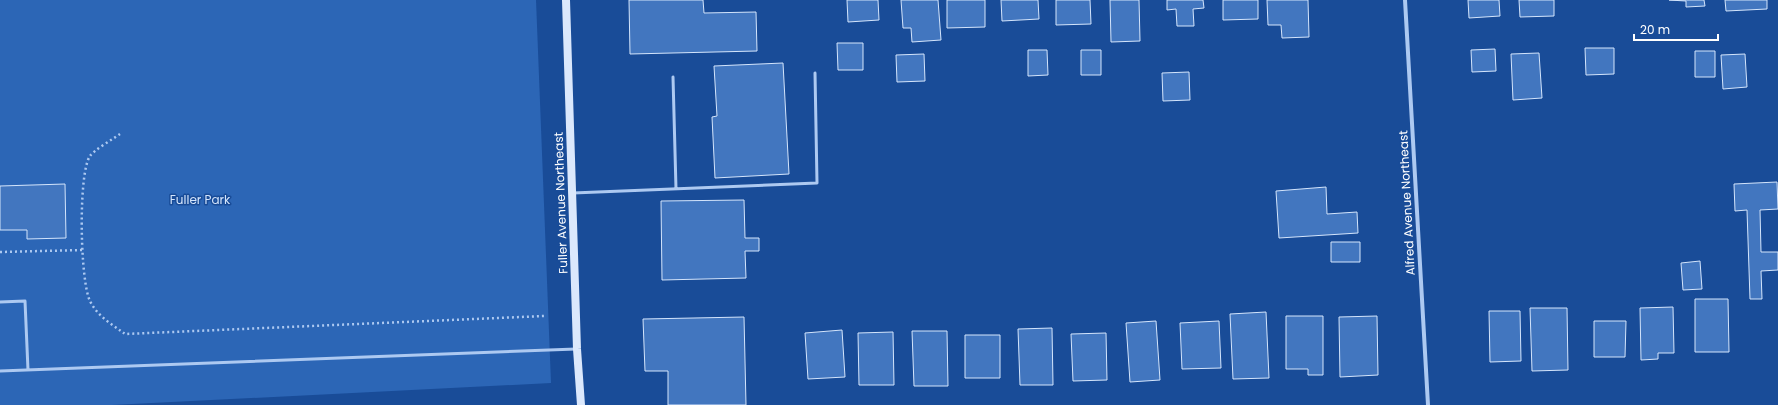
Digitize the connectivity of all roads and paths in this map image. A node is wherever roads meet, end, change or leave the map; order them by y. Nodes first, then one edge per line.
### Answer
1 (566, 0) edge
2 (1405, 0) edge
3 (815, 74) dead end
4 (673, 77) dead end
5 (120, 134) dead end
6 (676, 189) junction
7 (573, 193) junction
8 (83, 250) junction
9 (0, 252) edge
10 (0, 302) edge
11 (544, 316) dead end
12 (578, 349) junction
13 (28, 370) junction
14 (0, 371) edge
15 (581, 405) edge
16 (1428, 405) edge

1 - 7 main road, Fuller Avenue Northeast
2 - 16 street, Alfred Avenue Northeast
3 - 6 lane
4 - 6 lane
5 - 8 path
6 - 7 lane
7 - 12 main road, Fuller Avenue Northeast
8 - 9 path
8 - 11 path
10 - 13 lane
12 - 13 lane
12 - 15 main road, Fuller Avenue Northeast
13 - 14 lane

